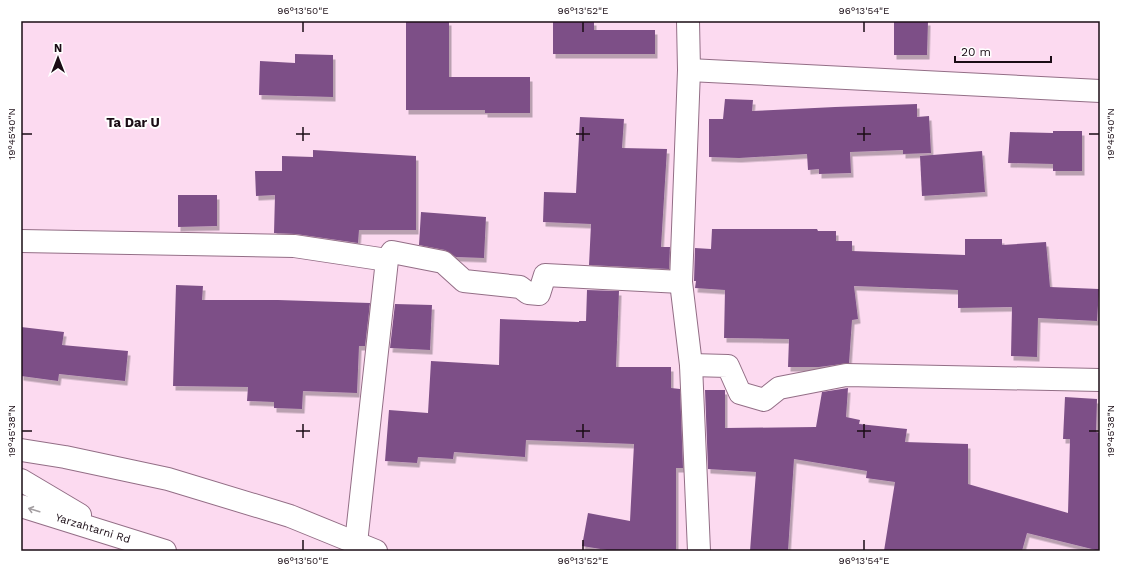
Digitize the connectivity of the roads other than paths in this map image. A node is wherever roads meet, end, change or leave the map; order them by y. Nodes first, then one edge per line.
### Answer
1 (688, 21) edge
2 (689, 70) junction
3 (1100, 91) edge
4 (21, 241) edge
5 (387, 260) junction
6 (681, 282) junction
7 (691, 365) junction
8 (1100, 380) edge
9 (21, 450) edge
10 (21, 480) edge
11 (21, 506) edge
12 (106, 532) junction
13 (356, 543) junction
14 (126, 551) edge
15 (165, 551) edge
16 (376, 551) edge
17 (699, 551) edge

1 - 2 street
2 - 3 street
2 - 6 street
4 - 5 street
5 - 6 street
5 - 13 street
6 - 7 street
7 - 8 street
7 - 17 street
9 - 13 street
10 - 12 street
12 -> 11 street, Yarzahtarni Rd
12 - 14 street
12 - 15 street, Yarzahtarni Rd
13 - 16 street

